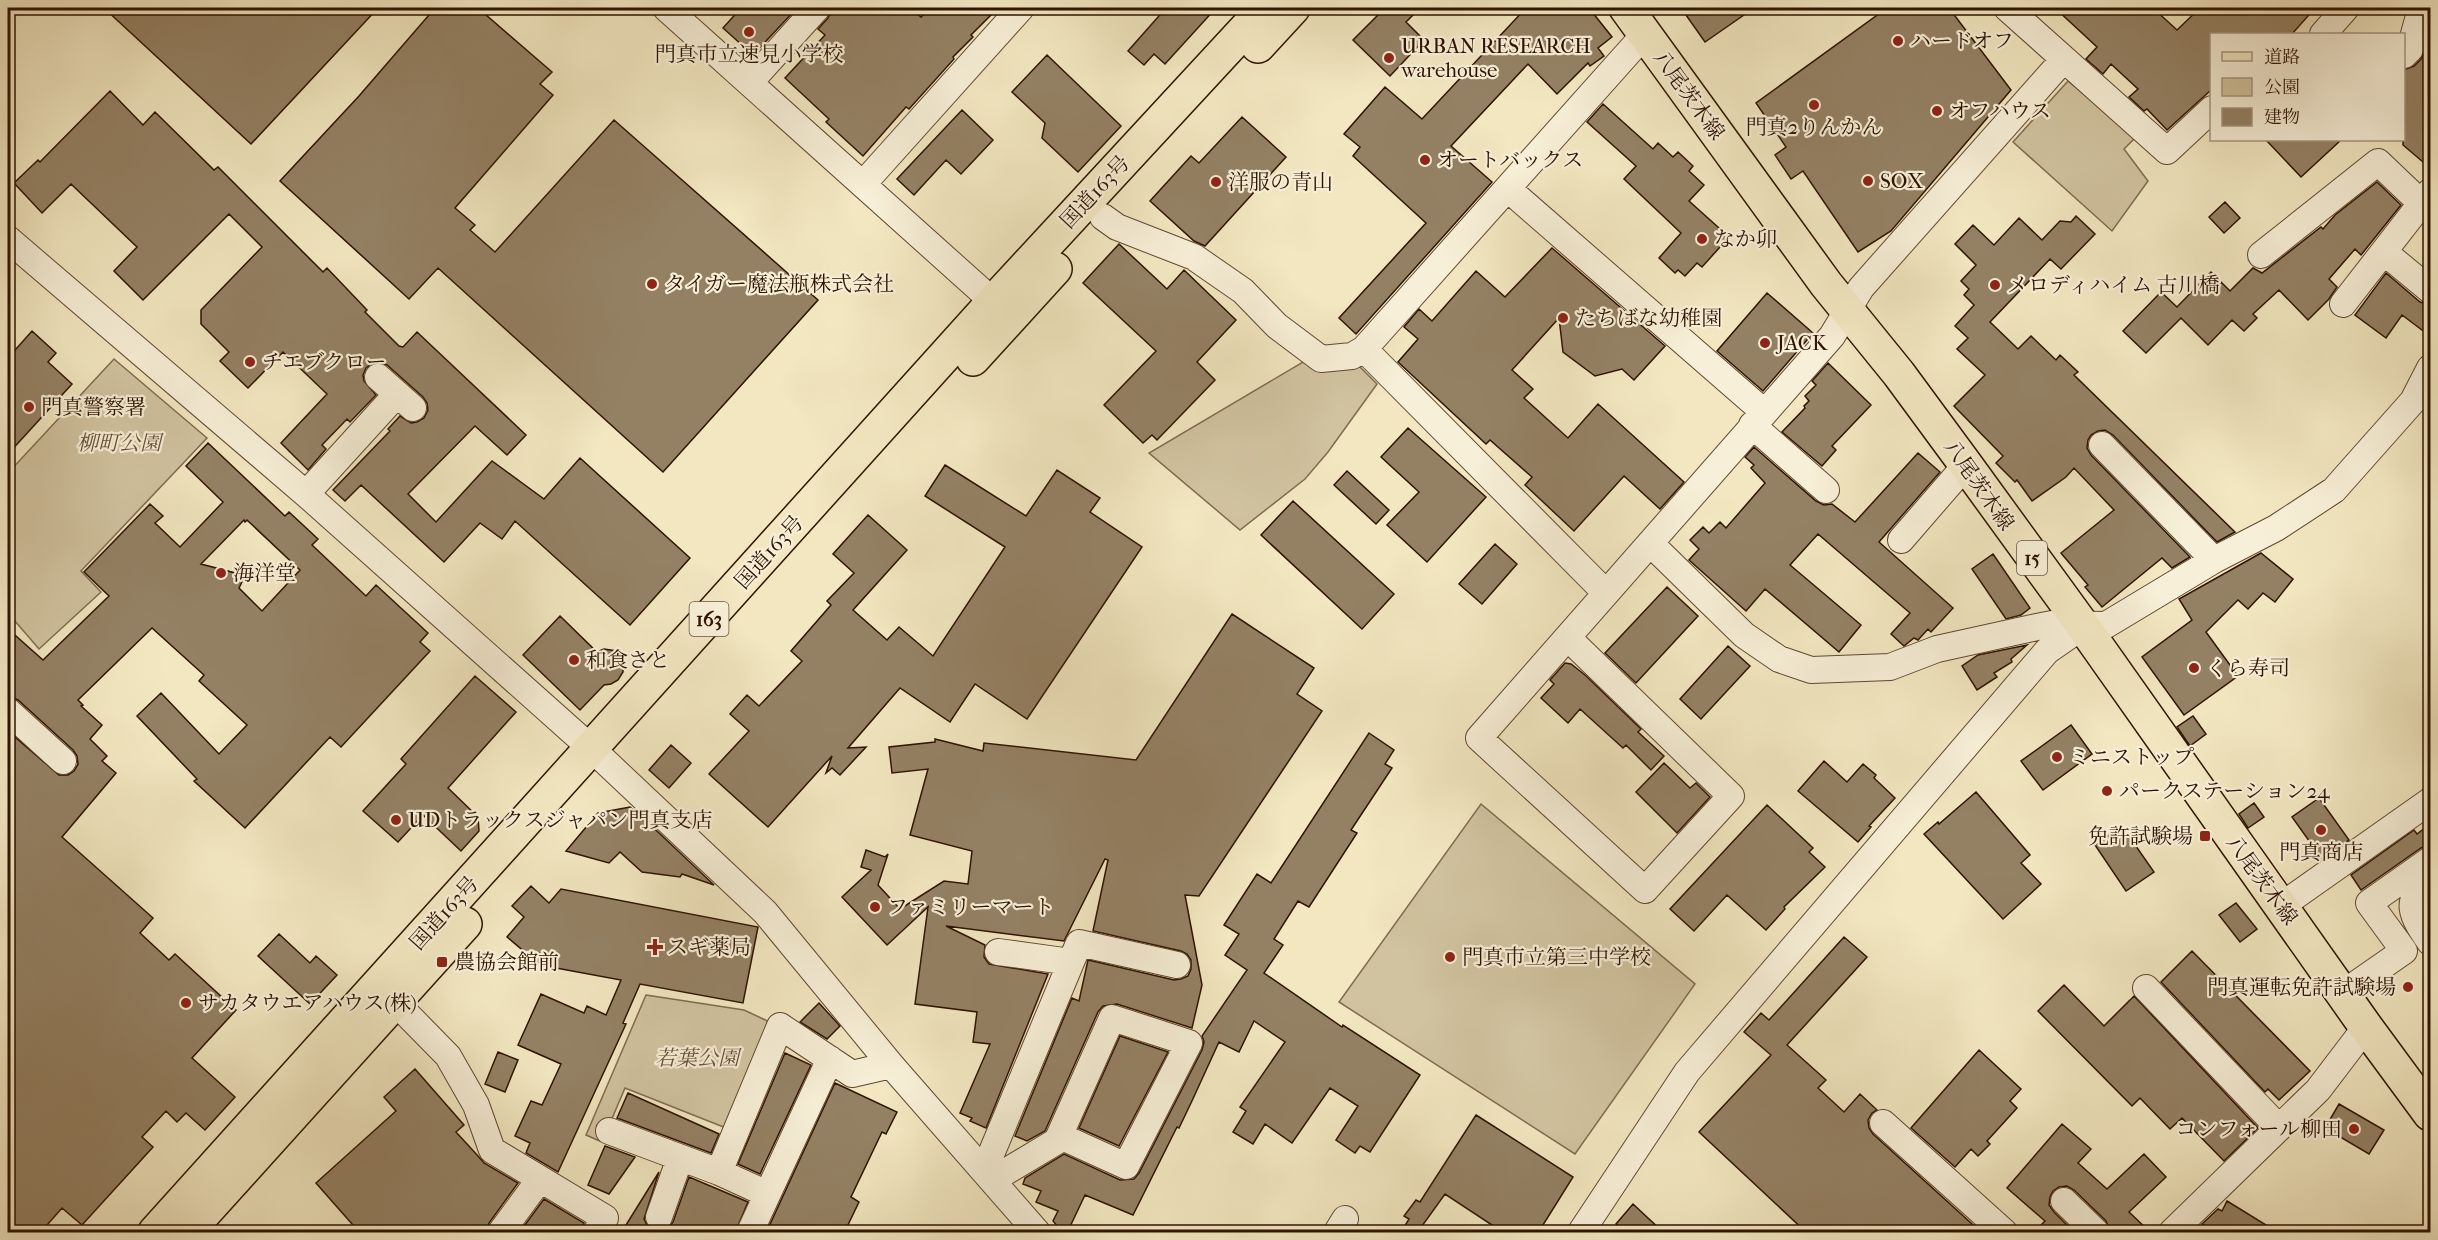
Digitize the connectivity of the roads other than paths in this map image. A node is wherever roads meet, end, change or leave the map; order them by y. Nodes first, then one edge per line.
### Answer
1 (666, 8) edge
2 (817, 8) edge
3 (1021, 8) edge
4 (1265, 8) edge
5 (1293, 8) edge
6 (1626, 8) edge
7 (2007, 8) edge
8 (2346, 8) edge
9 (2417, 12) edge
10 (2324, 33) edge
11 (1645, 34) junction
12 (2405, 53) edge
13 (2064, 59) junction
14 (750, 82) junction
15 (2210, 110) edge
16 (864, 184) junction
17 (1508, 189) junction
18 (2426, 198) edge
19 (1103, 217) junction
20 (8, 239) edge
21 (2384, 252) junction
22 (2261, 255) dead end
23 (2430, 290) edge
24 (2343, 304) dead end
25 (1002, 309) junction
26 (1847, 310) junction
27 (1364, 349) junction
28 (2430, 368) edge
29 (378, 377) dead end
30 (1758, 418) junction
31 (2103, 445) dead end
32 (1966, 465) junction
33 (1826, 490) dead end
34 (306, 494) junction
35 (1901, 540) dead end
36 (1650, 543) junction
37 (2214, 560) junction
38 (1606, 593) junction
39 (2083, 626) junction
40 (1568, 638) junction
41 (8, 711) edge
42 (600, 756) junction
43 (63, 761) dead end
44 (2430, 801) edge
45 (2430, 860) edge
46 (2430, 877) edge
47 (2281, 906) junction
48 (2427, 930) edge
49 (998, 952) dead end
50 (1071, 962) junction
51 (1177, 965) dead end
52 (2146, 988) dead end
53 (2342, 994) junction
54 (395, 1002) junction
55 (2366, 1027) junction
56 (830, 1059) junction
57 (891, 1065) junction
58 (2426, 1097) edge
59 (1883, 1123) dead end
60 (2279, 1128) junction
61 (609, 1131) dead end
62 (1060, 1136) junction
63 (680, 1158) junction
64 (719, 1172) junction
65 (988, 1175) junction
66 (540, 1179) junction
67 (767, 1194) junction
68 (2064, 1202) dead end
69 (659, 1217) dead end
70 (154, 1233) edge
71 (187, 1233) edge
72 (501, 1233) edge
73 (597, 1233) edge
74 (750, 1233) edge
75 (1037, 1233) edge
76 (1581, 1233) edge
77 (2004, 1233) edge
78 (2096, 1233) edge
79 (2172, 1233) edge

1 - 14 street
2 - 14 street
3 - 16 street
4 - 25 main road, 国道163号 / 163
5 - 19 main road, 国道163号 / 163
6 - 11 main road, 八尾茨木線 / 15
7 - 13 street
8 - 10 street
9 - 12 street
11 - 17 street
11 - 26 main road, 八尾茨木線 / 15
13 - 15 street
13 - 26 street
14 - 16 street
16 - 25 street
17 - 27 street
17 - 30 street
18 - 21 street
18 - 22 street
19 - 25 main road, 国道163号 / 163
19 - 27 street
20 - 34 street
21 - 23 street
21 - 24 street
25 - 42 main road, 国道163号 / 163
26 - 30 street
26 - 32 main road, 八尾茨木線 / 15
27 - 38 street
28 - 37 street
29 - 34 street
30 - 33 street
30 - 36 street
31 - 37 street
32 - 35 street
32 - 39 main road, 八尾茨木線 / 15
34 - 42 street
36 - 38 street
36 - 39 street
37 - 39 street
38 - 40 street
39 - 47 main road, 八尾茨木線 / 15
39 - 76 street
40 - 40 street
41 - 43 street
42 - 54 main road, 国道163号 / 163
42 - 57 street
42 - 70 main road, 国道163号 / 163
44 - 47 street
45 - 53 street
46 - 48 street
47 - 53 main road, 八尾茨木線 / 15
49 - 50 street
50 - 51 street
50 - 65 street
52 - 60 street
53 - 55 main road, 八尾茨木線 / 15
54 - 66 street
54 - 71 main road, 国道163号 / 163
55 - 58 main road, 八尾茨木線 / 15
55 - 60 street
56 - 57 street
56 - 64 street
56 - 67 street
57 - 65 street
59 - 77 street
60 - 79 street
61 - 63 street
62 - 62 street
62 - 65 street
63 - 64 street
63 - 69 street
64 - 67 street
65 - 75 street
66 - 72 street
66 - 73 street
67 - 74 street
68 - 78 street

